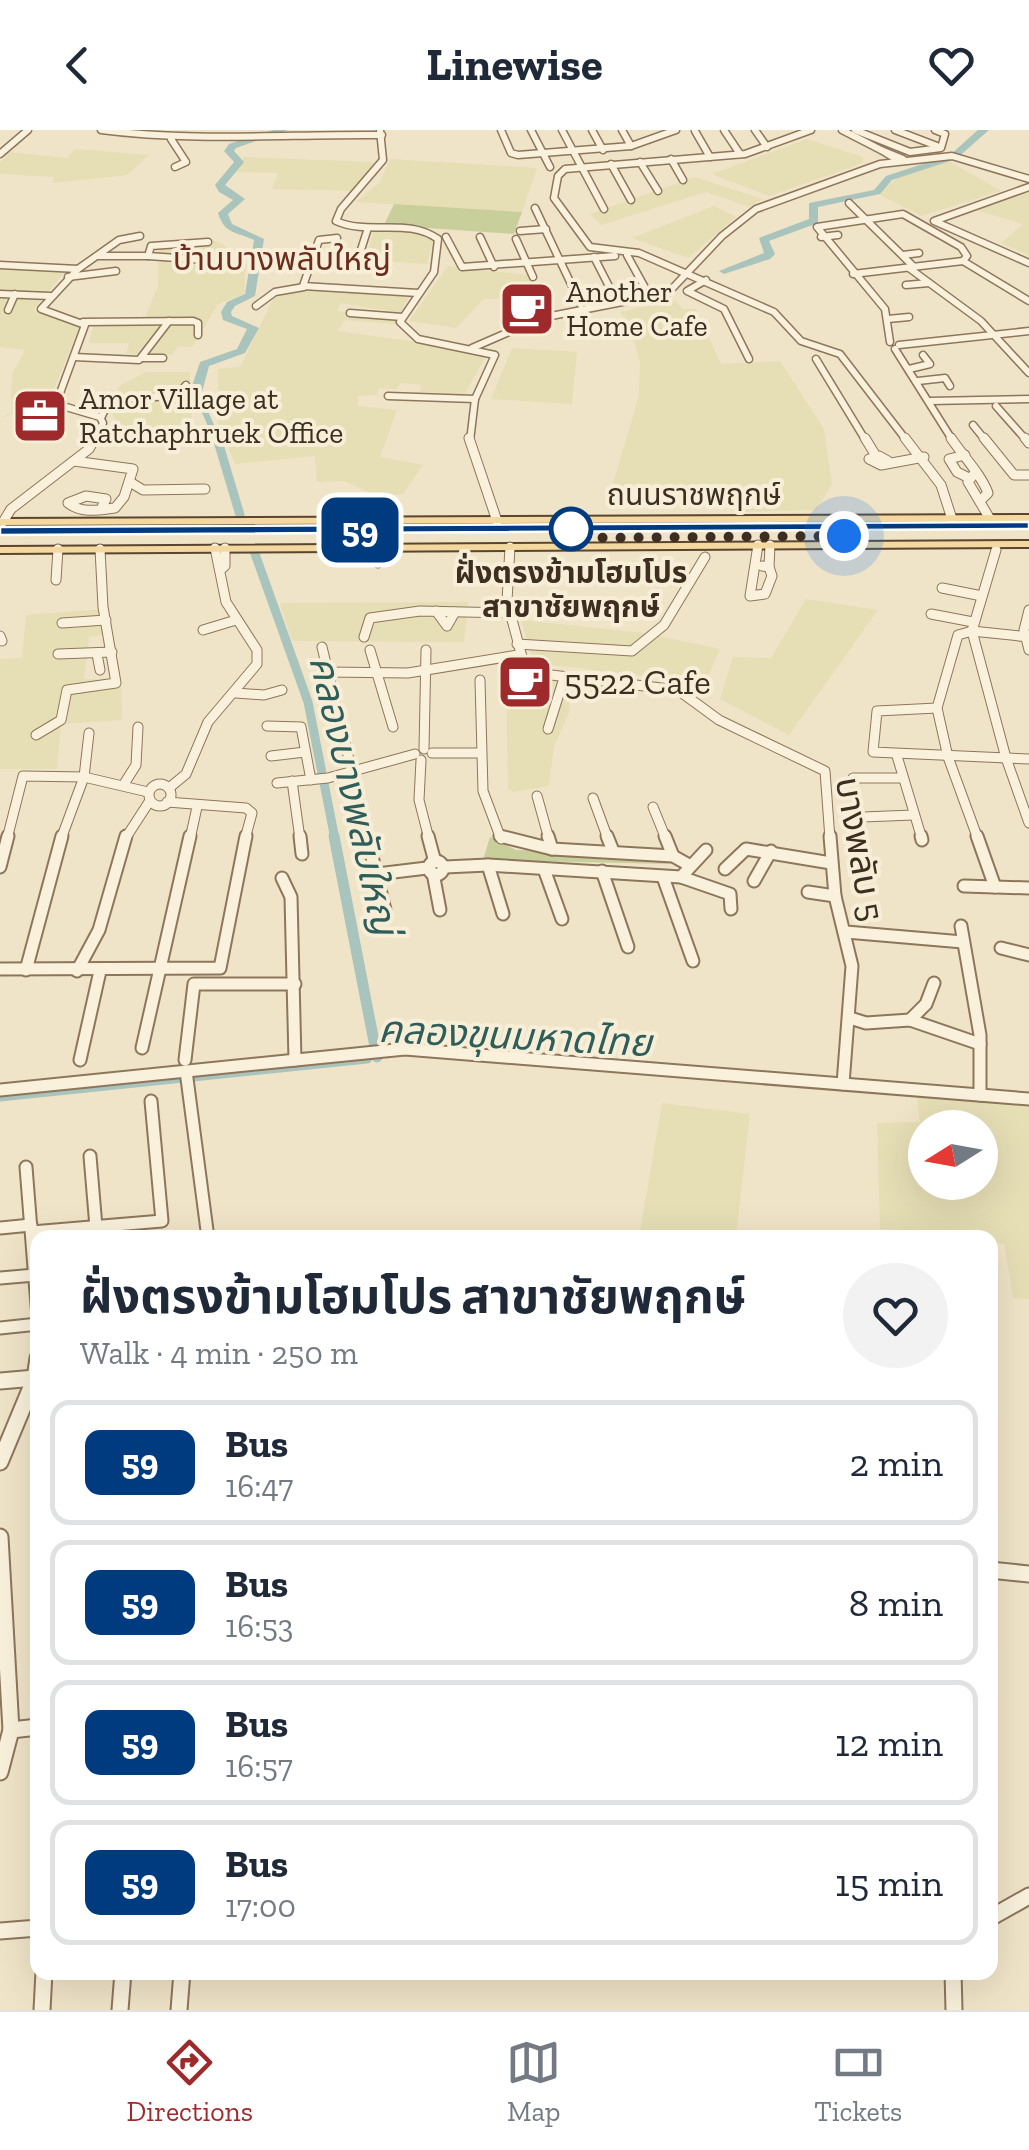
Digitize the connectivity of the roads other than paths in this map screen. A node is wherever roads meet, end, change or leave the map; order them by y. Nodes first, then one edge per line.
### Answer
1 (28, 130) edge
2 (101, 130) edge
3 (501, 130) edge
4 (531, 130) edge
5 (562, 130) edge
6 (592, 130) edge
7 (622, 130) edge
8 (676, 130) edge
9 (724, 130) edge
10 (754, 130) edge
11 (784, 130) edge
12 (811, 130) edge
13 (849, 130) edge
14 (896, 130) edge
15 (935, 130) edge
16 (694, 131) edge
17 (381, 132) edge
18 (143, 133) edge
19 (656, 134) edge
20 (0, 137) edge
21 (18, 138) junction
22 (790, 138) junction
23 (171, 139) junction
24 (632, 146) junction
25 (766, 146) junction
26 (941, 148) junction
27 (603, 150) junction
28 (573, 152) junction
29 (0, 154) edge
30 (543, 154) junction
31 (740, 154) junction
32 (710, 156) junction
33 (700, 157) junction
34 (671, 159) junction
35 (902, 161) junction
36 (640, 162) junction
37 (611, 164) junction
38 (175, 166) dead end
39 (580, 166) junction
40 (550, 167) dead end
41 (708, 169) dead end
42 (1029, 179) edge
43 (683, 180) dead end
44 (1029, 187) edge
45 (658, 190) dead end
46 (631, 200) dead end
47 (849, 203) dead end
48 (604, 209) dead end
49 (522, 217) dead end
50 (870, 219) junction
51 (344, 226) junction
52 (368, 228) junction
53 (546, 229) junction
54 (327, 233) dead end
55 (838, 235) dead end
56 (140, 236) dead end
57 (446, 237) dead end
58 (480, 237) dead end
59 (821, 237) junction
60 (337, 238) dead end
61 (208, 242) dead end
62 (196, 243) dead end
63 (294, 248) dead end
64 (312, 251) junction
65 (633, 253) junction
66 (918, 253) dead end
67 (277, 254) dead end
68 (904, 255) junction
69 (97, 256) junction
70 (148, 256) junction
71 (359, 256) dead end
72 (594, 257) junction
73 (195, 258) junction
74 (206, 260) dead end
75 (560, 260) junction
76 (964, 261) junction
77 (526, 262) junction
78 (1029, 263) edge
79 (0, 265) edge
80 (912, 267) junction
81 (494, 268) junction
82 (78, 269) junction
83 (116, 271) dead end
84 (691, 271) junction
85 (853, 274) junction
86 (533, 277) dead end
87 (68, 278) junction
88 (704, 282) junction
89 (929, 283) junction
90 (882, 285) dead end
91 (906, 286) dead end
92 (304, 287) junction
93 (870, 291) junction
94 (0, 294) edge
95 (16, 294) junction
96 (418, 294) junction
97 (44, 295) junction
98 (649, 295) dead end
99 (616, 300) dead end
100 (1029, 301) edge
101 (581, 304) dead end
102 (256, 306) dead end
103 (8, 310) dead end
104 (350, 312) dead end
105 (402, 317) junction
106 (909, 317) dead end
107 (888, 319) junction
108 (169, 321) junction
109 (83, 322) junction
110 (515, 327) junction
111 (1029, 331) edge
112 (198, 335) dead end
113 (993, 335) junction
114 (530, 337) dead end
115 (895, 345) junction
116 (472, 348) junction
117 (924, 355) dead end
118 (74, 357) junction
119 (143, 358) junction
120 (163, 358) dead end
121 (816, 359) dead end
122 (748, 360) dead end
123 (909, 370) junction
124 (1029, 373) edge
125 (918, 381) junction
126 (186, 385) dead end
127 (950, 386) dead end
128 (388, 396) dead end
129 (475, 399) junction
130 (1029, 399) edge
131 (930, 402) junction
132 (996, 406) dead end
133 (97, 416) junction
134 (973, 425) dead end
135 (1029, 443) edge
136 (922, 455) junction
137 (965, 455) junction
138 (74, 461) junction
139 (1029, 475) edge
140 (971, 476) junction
141 (130, 482) junction
142 (205, 489) dead end
143 (101, 509) junction
144 (82, 510) junction
145 (990, 518) junction
146 (1029, 518) edge
147 (957, 519) junction
148 (496, 521) junction
149 (78, 522) junction
150 (287, 523) junction
151 (1, 525) edge
152 (1029, 526) edge
153 (212, 531) junction
154 (1029, 536) edge
155 (539, 538) junction
156 (286, 541) junction
157 (1029, 544) edge
158 (640, 545) junction
159 (764, 545) junction
160 (0, 546) edge
161 (381, 547) junction
162 (510, 547) junction
163 (224, 548) junction
164 (58, 549) junction
165 (100, 549) junction
166 (996, 550) dead end
167 (708, 552) junction
168 (378, 564) dead end
169 (758, 566) junction
170 (769, 567) junction
171 (56, 580) dead end
172 (942, 588) dead end
173 (982, 596) junction
174 (1029, 610) edge
175 (509, 613) junction
176 (931, 614) dead end
177 (106, 620) junction
178 (236, 620) junction
179 (62, 623) dead end
180 (973, 627) junction
181 (203, 630) dead end
182 (1027, 636) edge
183 (364, 637) dead end
184 (322, 648) dead end
185 (370, 650) dead end
186 (426, 650) dead end
187 (1029, 650) edge
188 (112, 652) junction
189 (58, 654) dead end
190 (97, 654) junction
191 (520, 658) junction
192 (479, 669) junction
193 (100, 670) dead end
194 (327, 672) junction
195 (376, 673) junction
196 (425, 673) junction
197 (564, 678) junction
198 (506, 683) dead end
199 (282, 690) dead end
200 (236, 693) junction
201 (937, 708) junction
202 (268, 726) dead end
203 (138, 727) dead end
204 (393, 727) dead end
205 (548, 728) dead end
206 (89, 733) dead end
207 (36, 735) dead end
208 (305, 752) junction
209 (480, 753) junction
210 (423, 754) junction
211 (271, 756) dead end
212 (897, 756) junction
213 (948, 757) junction
214 (1006, 758) junction
215 (1029, 758) edge
216 (352, 771) junction
217 (84, 777) junction
218 (852, 778) dead end
219 (901, 778) junction
220 (311, 780) junction
221 (292, 782) junction
222 (278, 783) dead end
223 (124, 784) junction
224 (169, 788) junction
225 (537, 796) dead end
226 (149, 797) junction
227 (594, 798) dead end
228 (167, 802) junction
229 (197, 807) junction
230 (653, 808) dead end
231 (913, 816) junction
232 (863, 817) dead end
233 (1029, 823) edge
234 (922, 840) dead end
235 (552, 849) junction
236 (706, 850) dead end
237 (614, 852) junction
238 (771, 852) junction
239 (302, 854) dead end
240 (674, 856) junction
241 (831, 863) junction
242 (488, 864) junction
243 (689, 865) junction
244 (0, 867) edge
245 (435, 867) junction
246 (544, 869) junction
247 (725, 869) dead end
248 (602, 871) junction
249 (378, 874) junction
250 (663, 876) junction
251 (680, 877) junction
252 (282, 878) dead end
253 (754, 882) dead end
254 (964, 886) dead end
255 (995, 887) junction
256 (1029, 888) edge
257 (808, 892) dead end
258 (835, 896) junction
259 (731, 909) dead end
260 (385, 910) dead end
261 (440, 910) dead end
262 (503, 914) dead end
263 (562, 920) dead end
264 (961, 926) dead end
265 (846, 932) junction
266 (963, 942) junction
267 (628, 947) dead end
268 (1001, 948) dead end
269 (1029, 955) edge
270 (693, 961) dead end
271 (0, 969) edge
272 (26, 970) junction
273 (77, 971) junction
274 (100, 971) junction
275 (157, 971) junction
276 (934, 983) dead end
277 (295, 984) junction
278 (850, 1018) junction
279 (910, 1020) junction
280 (980, 1044) junction
281 (142, 1048) dead end
282 (80, 1060) dead end
283 (295, 1060) junction
284 (186, 1072) junction
285 (843, 1084) junction
286 (0, 1090) edge
287 (980, 1095) junction
288 (1029, 1099) edge
289 (151, 1101) dead end
290 (90, 1156) dead end
291 (26, 1166) dead end
292 (96, 1227) junction
293 (0, 1228) edge
294 (32, 1228) junction
295 (207, 1230) edge
296 (30, 1276) edge
297 (0, 1278) edge
298 (30, 1322) edge
299 (0, 1328) edge
300 (30, 1380) edge
301 (0, 1381) edge
302 (30, 1394) edge
303 (0, 1462) edge
304 (0, 1537) edge
305 (998, 1571) edge
306 (1029, 1574) edge
307 (30, 1728) edge
308 (11, 1730) junction
309 (0, 1772) edge
310 (1029, 1896) edge
311 (998, 1913) edge
312 (30, 1929) edge
313 (0, 1931) edge
314 (44, 1980) edge
315 (122, 1980) edge
316 (181, 1980) edge
317 (953, 1980) edge
318 (42, 2010) edge
319 (120, 2010) edge
320 (179, 2010) edge
321 (954, 2010) edge

1 - 21 street
2 - 18 street
3 - 30 street
4 - 30 street
5 - 28 street
6 - 27 street
7 - 24 street
8 - 19 street
9 - 31 street
10 - 25 street
11 - 22 street
12 - 22 street
13 - 26 street
13 - 35 street
14 - 26 street
15 - 26 street
16 - 32 street
17 - 23 street
17 - 51 street
18 - 23 street
19 - 24 street
20 - 21 street
21 - 29 street
22 - 25 street
23 - 38 street
24 - 27 street
25 - 31 street
27 - 28 street
28 - 30 street
28 - 39 street
30 - 40 street
31 - 32 street
32 - 33 street
33 - 34 street
33 - 41 street
34 - 36 street
34 - 43 street
35 - 42 street
35 - 84 street
36 - 37 street
36 - 45 street
37 - 39 street
37 - 46 street
39 - 48 street
39 - 65 street
44 - 78 street
47 - 50 street
49 - 53 street
50 - 59 street
50 - 68 street
50 - 76 street
51 - 52 street
51 - 54 street
52 - 71 street
52 - 96 street
53 - 75 street
53 - 77 street
55 - 59 street
56 - 69 street
57 - 81 street
58 - 81 street
59 - 85 street
60 - 64 street
61 - 70 street
62 - 73 street
63 - 64 street
64 - 67 street
64 - 92 street
65 - 72 street
65 - 84 street
65 - 98 street
66 - 68 street
68 - 80 street
69 - 70 street
69 - 82 street
70 - 73 street
72 - 75 street
72 - 99 street
73 - 74 street
75 - 77 street
75 - 101 street
76 - 80 street
76 - 100 street
77 - 81 street
77 - 86 street
79 - 82 street
80 - 85 street
80 - 89 street
82 - 87 street
83 - 87 street
84 - 88 street
84 - 110 street
85 - 93 street
87 - 97 street
88 - 122 street
88 - 136 street
89 - 91 street
89 - 113 street
90 - 93 street
92 - 96 street
92 - 102 street
93 - 107 street
94 - 95 street
95 - 97 street
95 - 103 street
96 - 105 street
97 - 109 street
104 - 105 street
105 - 116 street
106 - 107 street
107 - 115 street
108 - 109 street
108 - 112 street
108 - 119 street
109 - 118 street
110 - 114 street
110 - 116 street
111 - 113 street
113 - 115 street
113 - 124 street
115 - 123 street
116 - 129 street
117 - 123 street
118 - 119 street
118 - 133 street
119 - 120 street
121 - 136 street
123 - 125 street
125 - 127 street
125 - 131 street
126 - 133 street
128 - 129 street
129 - 148 street
130 - 131 street
131 - 137 street
132 - 135 street
133 - 138 street
134 - 139 street
136 - 147 street
137 - 140 street
137 - 140 street
138 - 141 street
138 - 151 street
140 - 145 street
141 - 142 street
141 - 143 street
143 - 144 street
143 - 144 street
144 - 149 street
145 - 146 main road, ถนนราชพฤกษ์
145 - 147 main road, ถนนราชพฤกษ์
147 - 148 main road, ถนนราชพฤกษ์
148 - 150 main road, ถนนราชพฤกษ์
149 - 150 main road, ถนนราชพฤกษ์
149 - 151 main road, ถนนราชพฤกษ์
150 - 153 main road
151 - 153 main road, ถนนราชพฤกษ์
152 - 153 main road, ถนนราชพฤกษ์
154 - 155 main road, ถนนราชพฤกษ์
155 - 156 main road, ถนนราชพฤกษ์
155 - 158 main road
156 - 160 main road, ถนนราชพฤกษ์
156 - 163 main road
157 - 159 main road, ถนนราชพฤกษ์
158 - 162 main road, ถนนราชพฤกษ์
158 - 167 main road, ถนนราชพฤกษ์
159 - 167 main road, ถนนราชพฤกษ์
159 - 169 street
159 - 170 street
160 - 164 main road, ถนนราชพฤกษ์
161 - 162 main road, ถนนราชพฤกษ์
161 - 163 main road, ถนนราชพฤกษ์
161 - 168 street
162 - 175 street
163 - 165 main road, ถนนราชพฤกษ์
163 - 178 street
164 - 165 main road, ถนนราชพฤกษ์
164 - 171 street
165 - 177 street
166 - 173 street
167 - 191 street
169 - 170 street
169 - 170 street
172 - 173 street
173 - 180 street
174 - 182 street
175 - 183 street
175 - 191 street
176 - 180 street
177 - 179 street
177 - 188 street
178 - 181 street
178 - 200 street
180 - 182 street
180 - 201 street
180 - 214 street
182 - 187 street
184 - 194 street
185 - 195 street
186 - 196 street
188 - 190 street
188 - 207 street
189 - 190 street
190 - 193 street
191 - 192 street
191 - 197 street, บางพลับ 5
191 - 198 street
192 - 196 street
192 - 209 street
194 - 195 street
194 - 216 street
195 - 196 street
195 - 204 street
196 - 210 street
197 - 205 street
197 - 241 street, บางพลับ 5
199 - 200 street
200 - 224 street
201 - 212 street
201 - 213 street
202 - 208 street
203 - 223 street
206 - 217 street
208 - 211 street
208 - 220 street
209 - 210 street
209 - 235 street
210 - 216 street
210 - 245 street
212 - 213 street
212 - 219 street
213 - 214 street
213 - 255 street
214 - 215 street
214 - 233 street
216 - 220 street
216 - 249 street
217 - 223 street
217 - 244 street
217 - 272 street
218 - 219 street
219 - 231 street
220 - 221 street
221 - 222 street
221 - 239 street
223 - 226 street
224 - 226 street
224 - 228 street
225 - 235 street
226 - 228 street
226 - 273 street
227 - 237 street
228 - 229 street
229 - 275 street
229 - 275 street
230 - 240 street
231 - 232 street
231 - 234 street
235 - 237 street
236 - 243 street
237 - 240 street
238 - 241 street
238 - 247 street
238 - 253 street
240 - 243 street
241 - 258 street, บางพลับ 5
242 - 245 street
242 - 246 street
242 - 262 street
243 - 251 street
245 - 249 street
245 - 261 street
246 - 248 street
246 - 263 street
248 - 250 street
248 - 267 street
249 - 260 street
250 - 251 street
250 - 270 street
251 - 259 street
252 - 277 street
254 - 255 street
255 - 256 street
257 - 258 street
258 - 265 street, บางพลับ 5
264 - 266 street
265 - 266 street
265 - 278 street, บางพลับ 5
266 - 280 street
268 - 269 street
271 - 272 street
272 - 273 street
273 - 274 street
274 - 275 street
274 - 282 street
275 - 281 street
276 - 279 street
277 - 283 street
277 - 284 street
278 - 279 street
278 - 285 street, บางพลับ 5
279 - 280 street
280 - 287 street
283 - 284 street
283 - 285 street
284 - 286 street
284 - 295 street
285 - 287 street
287 - 288 street
289 - 292 street
290 - 292 street
291 - 294 street
292 - 294 street
293 - 294 street
296 - 297 street
298 - 299 street
300 - 301 street
302 - 303 street
304 - 308 street
305 - 306 street
307 - 308 street
308 - 309 street
310 - 311 street
312 - 313 street
314 - 318 street
315 - 319 street
316 - 320 street
317 - 321 street

